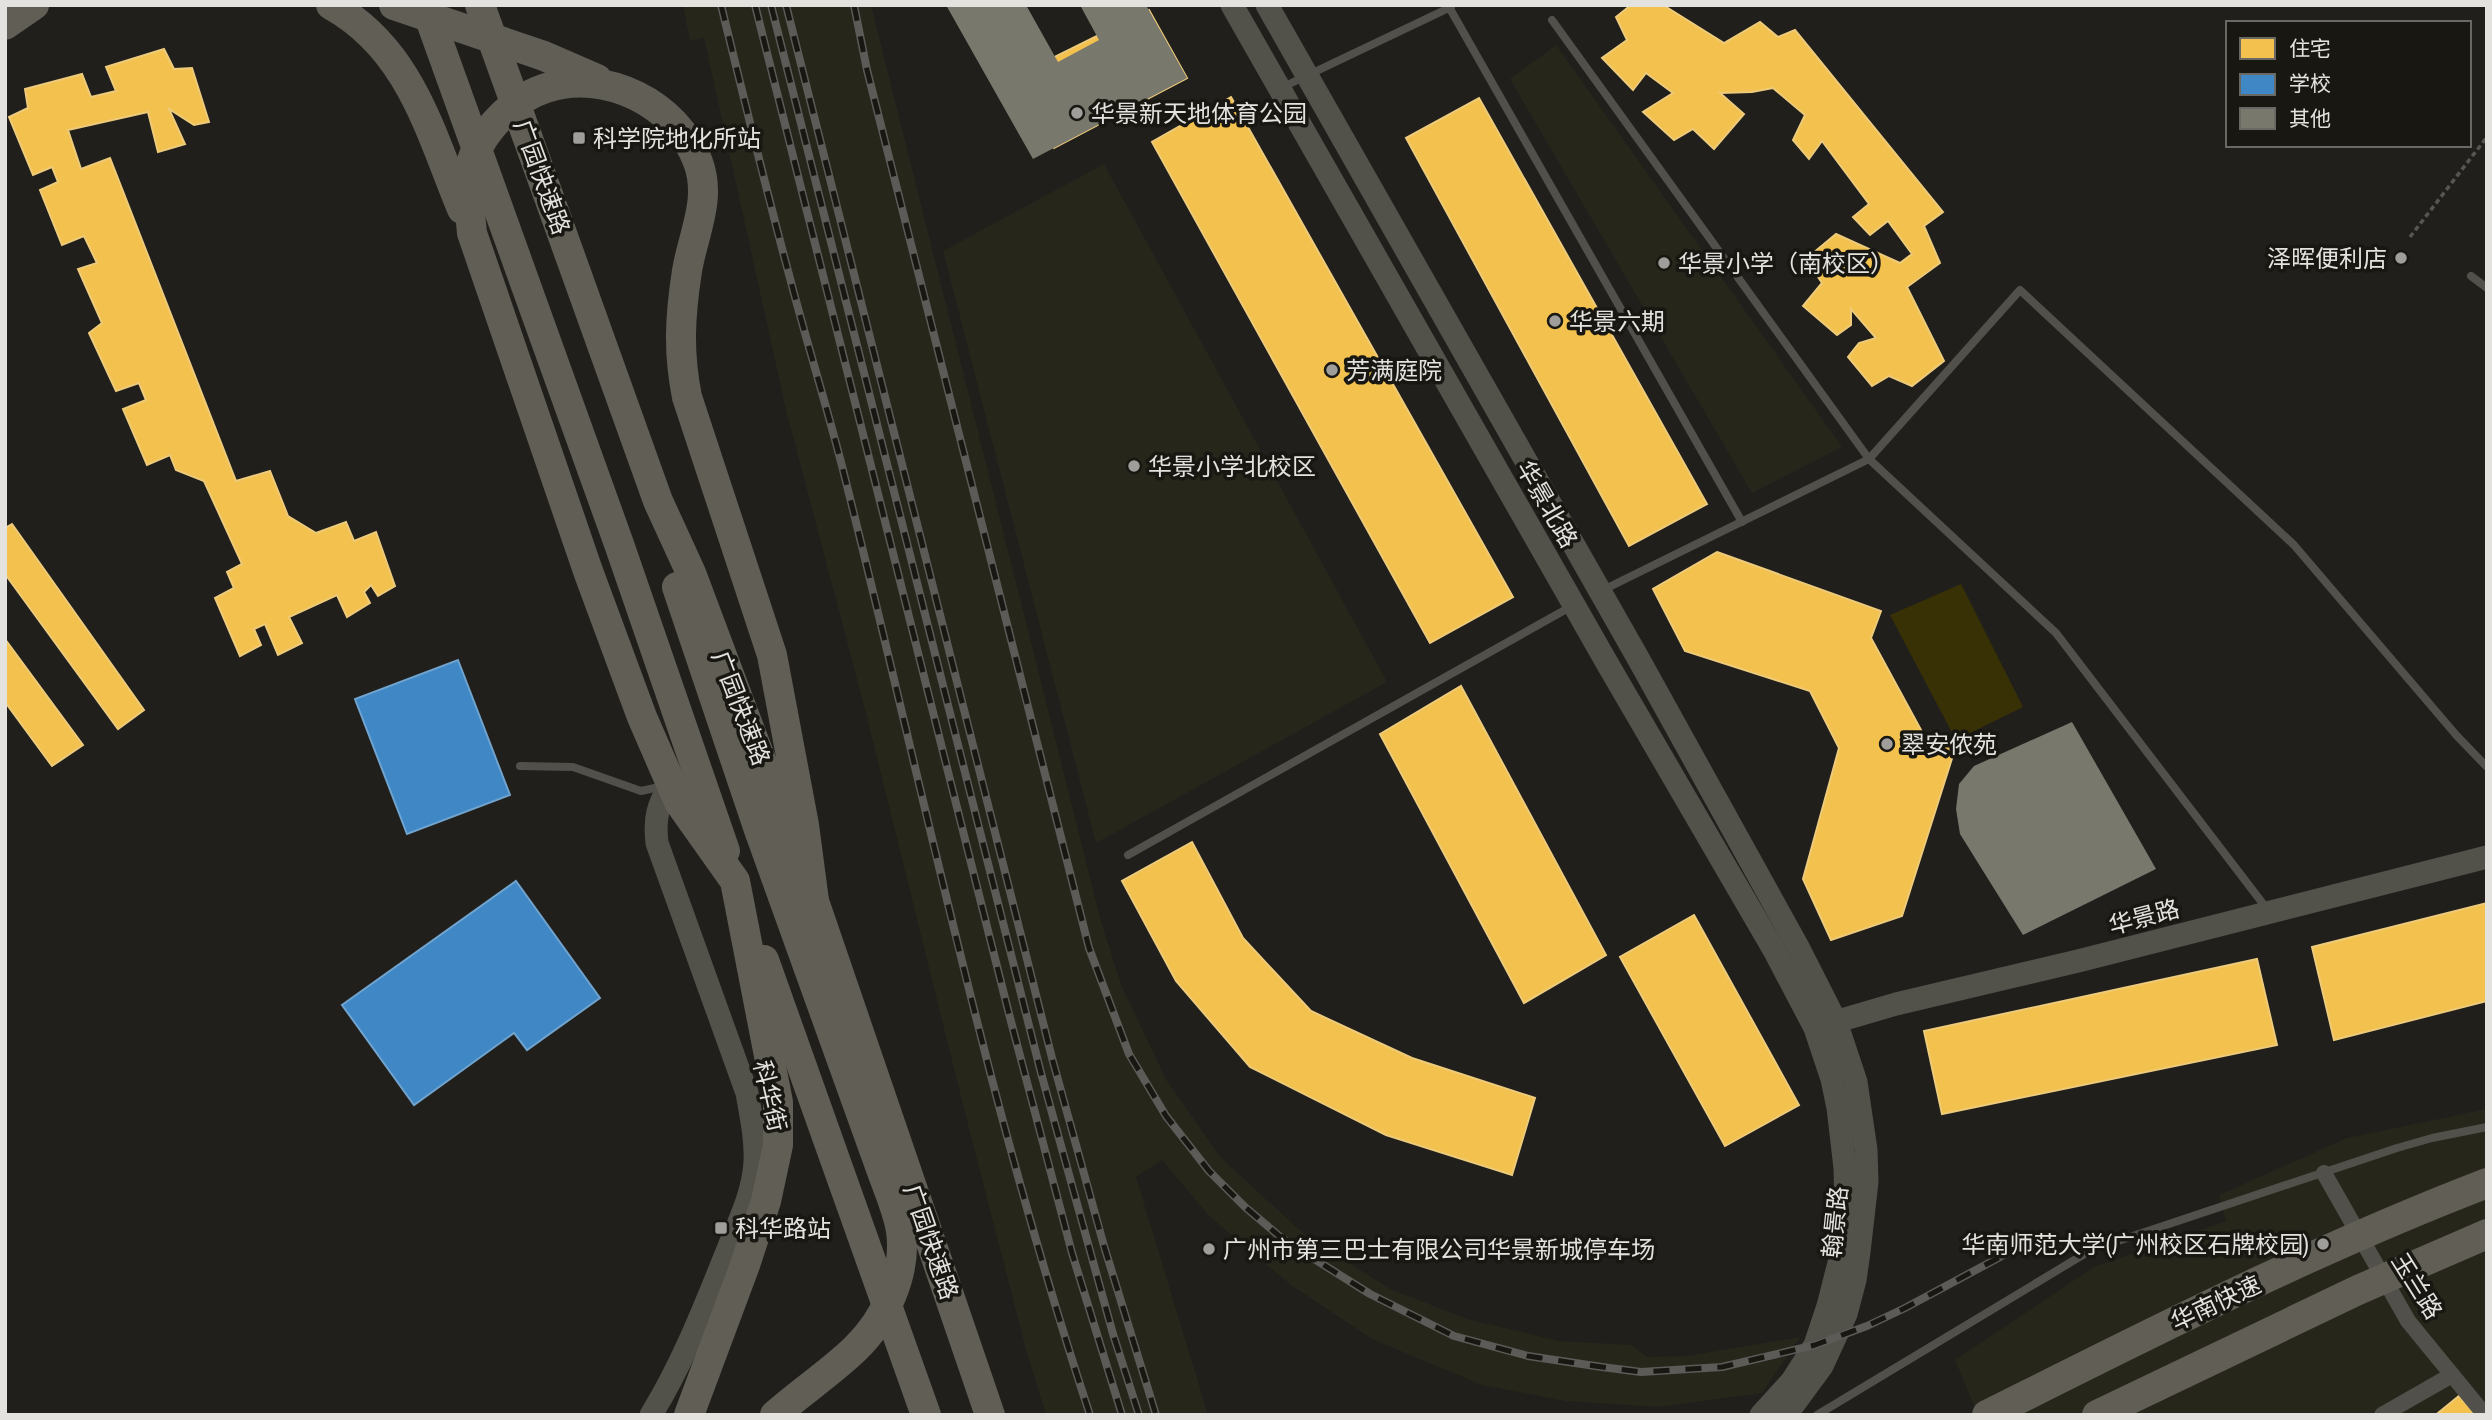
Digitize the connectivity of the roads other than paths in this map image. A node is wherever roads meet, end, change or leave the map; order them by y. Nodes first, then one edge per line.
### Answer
1 (32, 5) edge
2 (331, 5) edge
3 (394, 5) edge
4 (425, 5) edge
5 (480, 5) edge
6 (1232, 5) edge
7 (1267, 5) edge
8 (1451, 6) edge
9 (1552, 20) dead end
10 (5, 24) edge
11 (1306, 75) junction
12 (617, 88) junction
13 (1280, 89) junction
14 (472, 233) junction
15 (2472, 276) dead end
16 (2487, 288) edge
17 (1869, 458) junction
18 (658, 501) junction
19 (1741, 522) junction
20 (1600, 592) junction
21 (1574, 605) junction
22 (520, 766) dead end
23 (2487, 767) edge
24 (670, 785) junction
25 (1128, 855) dead end
26 (2487, 857) edge
27 (735, 881) junction
28 (814, 901) junction
29 (2269, 911) junction
30 (1825, 1025) junction
31 (2487, 1127) edge
32 (2324, 1173) junction
33 (2487, 1184) edge
34 (2487, 1234) edge
35 (2452, 1375) junction
36 (650, 1415) edge
37 (689, 1415) edge
38 (775, 1415) edge
39 (926, 1415) edge
40 (990, 1415) edge
41 (1761, 1415) edge
42 (1786, 1415) edge
43 (1817, 1415) edge
44 (1987, 1415) edge
45 (2097, 1415) edge
46 (2382, 1415) edge
47 (2484, 1415) edge

1 - 10 highway
2 - 14 highway
3 - 12 highway
4 - 27 highway
5 - 18 highway, 广园快速路
6 - 13 street, 华景北路
7 - 11 street, 华景北路
8 - 11 lane
8 - 19 lane
9 - 17 lane
11 - 13 lane
11 - 20 street, 华景北路
12 - 14 highway
12 - 28 highway
13 - 21 street, 华景北路
14 - 24 highway
15 - 16 lane
17 - 19 lane
17 - 23 lane
17 - 29 lane
18 - 28 highway, 广园快速路
18 - 38 highway
19 - 20 lane
20 - 30 street, 华景北路
21 - 25 lane
21 - 30 street, 华景北路
22 - 24 lane
24 - 27 highway
24 - 36 street, 科华街
26 - 29 street, 华景路
27 - 37 highway
27 - 39 highway
28 - 40 highway, 广园快速路
29 - 30 street, 华景路
30 - 41 street, 翰景路
30 - 42 street, 翰景路
31 - 32 lane
32 - 35 street, 玉兰路
32 - 43 lane
33 - 44 highway, 华南快速
34 - 45 highway, 华南快速
35 - 46 street
35 - 47 street, 玉兰路

